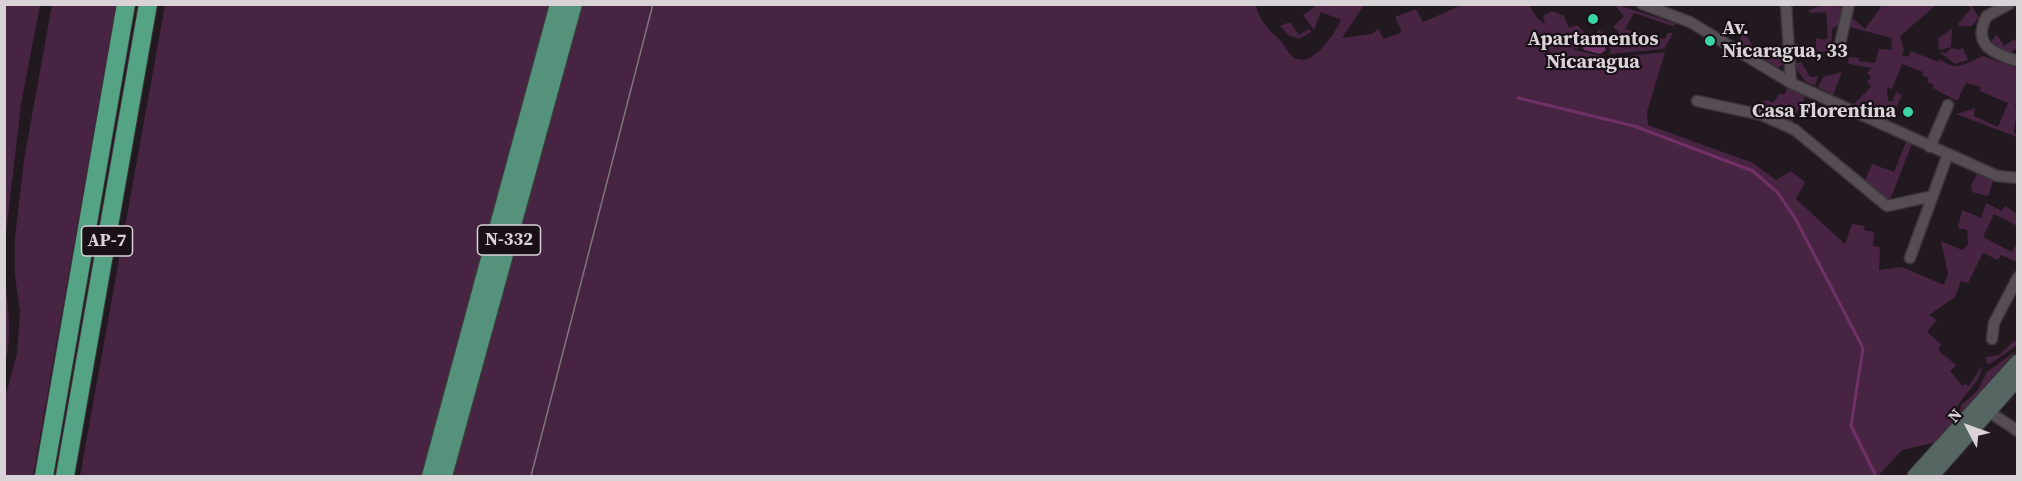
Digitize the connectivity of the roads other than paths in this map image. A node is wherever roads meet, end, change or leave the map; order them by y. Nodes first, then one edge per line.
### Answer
1 (126, 4) edge
2 (148, 4) edge
3 (558, 4) edge
4 (574, 4) edge
5 (1642, 4) edge
6 (1786, 4) edge
7 (1849, 4) edge
8 (2009, 4) edge
9 (1840, 44) dead end
10 (2018, 61) edge
11 (1791, 83) junction
12 (1698, 100) dead end
13 (1948, 105) dead end
14 (1930, 147) junction
15 (1948, 154) junction
16 (2018, 178) edge
17 (1933, 196) junction
18 (1910, 258) dead end
19 (2018, 277) edge
20 (1992, 339) dead end
21 (2018, 362) edge
22 (2018, 378) edge
23 (1988, 413) junction
24 (2018, 431) edge
25 (44, 477) edge
26 (65, 477) edge
27 (430, 477) edge
28 (444, 477) edge
29 (1915, 477) edge
30 (1931, 477) edge

1 - 25 highway, AP-7
2 - 26 highway, AP-7
3 - 27 highway, N-332
4 - 28 highway, N-332
5 - 11 street
6 - 11 street
7 - 9 street
8 - 10 street
11 - 14 street
12 - 17 street
13 - 14 street
14 - 15 street
15 - 16 street
15 - 17 street
17 - 18 street
19 - 20 street
21 - 23 main road
22 - 23 main road
23 - 24 street
23 - 29 main road
23 - 30 main road

